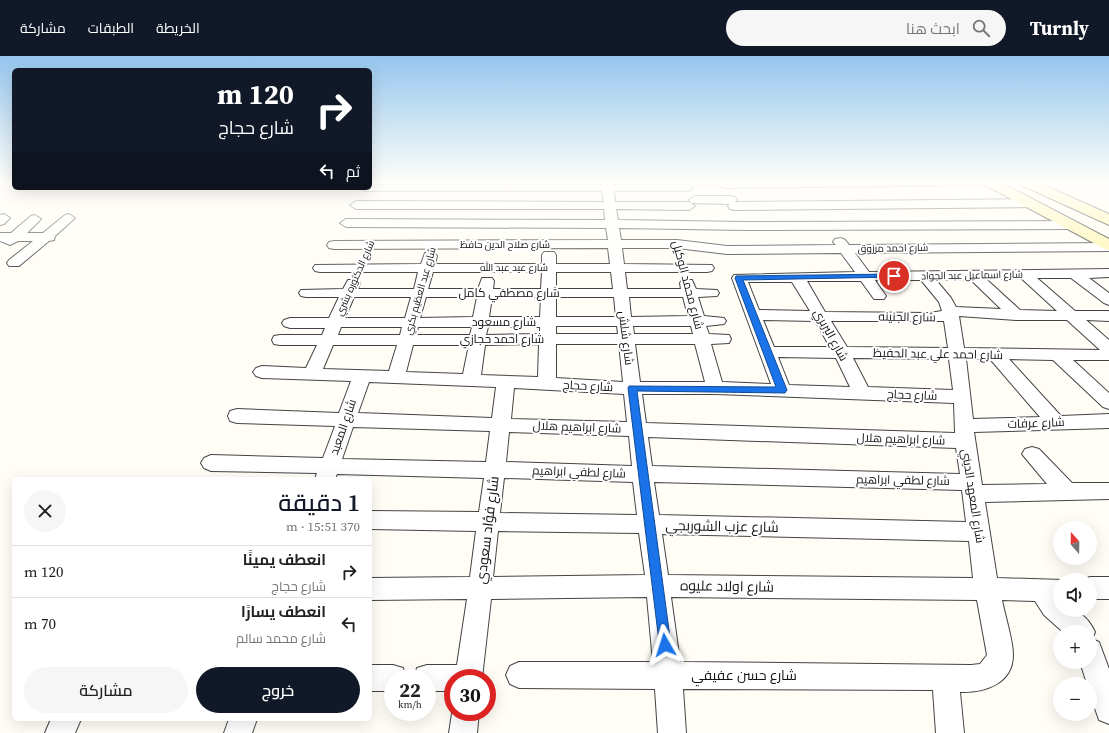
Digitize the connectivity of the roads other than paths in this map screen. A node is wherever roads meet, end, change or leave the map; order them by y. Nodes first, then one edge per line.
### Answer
1 (385, 214) edge
2 (443, 214) edge
3 (498, 214) edge
4 (550, 214) edge
5 (574, 214) edge
6 (611, 214) edge
7 (644, 214) edge
8 (668, 214) edge
9 (739, 214) edge
10 (818, 214) edge
11 (899, 214) edge
12 (1051, 214) edge
13 (1095, 214) edge
14 (69, 218) dead end
15 (35, 219) dead end
16 (1109, 220) edge
17 (346, 223) dead end
18 (550, 223) junction
19 (380, 224) junction
20 (440, 224) junction
21 (496, 224) junction
22 (671, 224) junction
23 (909, 224) junction
24 (827, 225) junction
25 (1072, 225) junction
26 (745, 226) junction
27 (0, 237) edge
28 (14, 237) junction
29 (46, 237) junction
30 (61, 237) dead end
31 (1109, 237) edge
32 (334, 244) dead end
33 (370, 244) junction
34 (434, 244) junction
35 (493, 244) junction
36 (550, 244) junction
37 (614, 244) junction
38 (677, 244) junction
39 (1109, 246) edge
40 (932, 248) junction
41 (0, 249) edge
42 (844, 249) junction
43 (757, 250) junction
44 (14, 263) dead end
45 (427, 267) junction
46 (489, 267) junction
47 (549, 267) junction
48 (617, 267) junction
49 (320, 268) dead end
50 (360, 268) junction
51 (683, 268) junction
52 (707, 268) dead end
53 (1024, 274) junction
54 (1075, 274) junction
55 (1109, 274) edge
56 (958, 275) junction
57 (974, 275) junction
58 (864, 276) junction
59 (925, 276) junction
60 (771, 277) junction
61 (797, 277) junction
62 (306, 293) dead end
63 (348, 293) junction
64 (420, 293) junction
65 (485, 293) junction
66 (549, 293) junction
67 (620, 293) junction
68 (690, 293) junction
69 (712, 293) dead end
70 (879, 296) dead end
71 (1109, 300) edge
72 (951, 313) junction
73 (752, 315) junction
74 (820, 315) junction
75 (1016, 315) junction
76 (1072, 316) junction
77 (1109, 316) edge
78 (697, 321) junction
79 (718, 321) dead end
80 (411, 322) junction
81 (480, 322) junction
82 (548, 322) junction
83 (290, 323) dead end
84 (335, 323) junction
85 (626, 330) junction
86 (548, 339) junction
87 (702, 339) junction
88 (723, 339) dead end
89 (280, 340) dead end
90 (327, 340) junction
91 (406, 340) junction
92 (478, 340) junction
93 (1109, 349) edge
94 (767, 352) junction
95 (842, 353) junction
96 (957, 354) junction
97 (995, 355) junction
98 (1058, 355) junction
99 (1109, 355) edge
100 (262, 372) dead end
101 (312, 374) junction
102 (362, 376) junction
103 (396, 377) junction
104 (471, 380) junction
105 (506, 381) junction
106 (547, 384) junction
107 (632, 388) junction
108 (715, 388) junction
109 (782, 390) junction
110 (862, 393) junction
111 (962, 397) junction
112 (1109, 403) edge
113 (237, 416) dead end
114 (346, 420) junction
115 (1109, 420) edge
116 (1056, 422) junction
117 (500, 425) junction
118 (637, 429) junction
119 (964, 433) junction
120 (1032, 454) dead end
121 (211, 462) dead end
122 (494, 470) junction
123 (327, 472) edge
124 (643, 474) junction
125 (972, 488) junction
126 (1109, 491) edge
127 (1067, 492) junction
128 (372, 520) edge
129 (488, 522) junction
130 (649, 524) junction
131 (979, 532) junction
132 (658, 586) junction
133 (480, 588) junction
134 (1097, 588) edge
135 (1109, 588) edge
136 (372, 589) edge
137 (987, 589) junction
138 (1051, 590) edge
139 (1074, 625) edge
140 (470, 669) edge
141 (1096, 669) edge
142 (519, 675) dead end
143 (668, 675) junction
144 (945, 677) junction
145 (372, 678) edge
146 (384, 678) edge
147 (1109, 710) edge
148 (66, 721) edge
149 (242, 721) edge
150 (464, 721) edge
151 (59, 733) edge
152 (238, 733) edge
153 (463, 733) edge
154 (672, 733) edge
155 (950, 733) edge

1 - 19 street, شارع الدكتوره بشري
2 - 20 street, شارع عبد العظيم بكري
3 - 21 street
4 - 18 street
5 - 18 street
6 - 37 street, شارع شلش
7 - 22 street
8 - 22 street, شارع محمد الوكيل
9 - 26 street
10 - 24 street
11 - 23 street
12 - 25 main road
13 - 16 main road
14 - 29 street
15 - 28 street
17 - 19 street
18 - 21 street
18 - 36 street
19 - 20 street
19 - 33 street, شارع الدكتوره بشري
20 - 21 street
20 - 34 street, شارع عبد العظيم بكري
21 - 35 street
22 - 26 street
22 - 38 street, شارع محمد الوكيل
23 - 24 street
23 - 25 street
23 - 40 street
24 - 26 street
24 - 42 street
25 - 31 main road
25 - 39 main road
26 - 43 street
27 - 28 street
28 - 29 street
28 - 41 street
29 - 30 street
29 - 44 street
32 - 33 street, شارع صلاح الدين حافظ
33 - 34 street, شارع صلاح الدين حافظ
33 - 50 street, شارع الدكتوره بشري
34 - 35 street, شارع صلاح الدين حافظ
34 - 45 street, شارع عبد العظيم بكري
35 - 36 street, شارع صلاح الدين حافظ
35 - 46 street
36 - 37 street, شارع صلاح الدين حافظ
36 - 47 street
37 - 38 street, شارع صلاح الدين حافظ
37 - 48 street, شارع شلش
38 - 43 street, شارع احمد مرزوق
38 - 51 street, شارع محمد الوكيل
39 - 40 street, شارع احمد مرزوق
40 - 42 street, شارع احمد مرزوق
40 - 56 street
42 - 43 street, شارع احمد مرزوق
42 - 58 street
43 - 60 street
45 - 46 street, شارع عيد عبد الله
45 - 50 street, شارع عيد عبد الله
45 - 64 street, شارع عبد العظيم بكري
46 - 47 street, شارع عيد عبد الله
46 - 65 street
47 - 48 street, شارع عيد عبد الله
47 - 66 street
48 - 51 street, شارع عيد عبد الله
48 - 67 street, شارع شلش
49 - 50 street, شارع عيد عبد الله
50 - 63 street, شارع الدكتوره بشري
51 - 52 street, شارع عيد عبد الله
51 - 68 street, شارع محمد الوكيل
53 - 54 street, شارع اسماعيل عبد الجواد
53 - 57 street, شارع اسماعيل عبد الجواد
53 - 76 street
54 - 55 street, شارع اسماعيل عبد الجواد
54 - 71 street
56 - 57 street, شارع اسماعيل عبد الجواد
56 - 59 street, شارع اسماعيل عبد الجواد
57 - 75 street
58 - 59 street, شارع اسماعيل عبد الجواد
58 - 61 street, شارع اسماعيل عبد الجواد
58 - 70 street
59 - 72 street, شارع المعهد الديني
60 - 61 street, شارع اسماعيل عبد الجواد
60 - 73 street, شارع اسماعيل عبد الجواد
61 - 74 street, شارع البربري
62 - 63 street, شارع مصطفي كامل
63 - 64 street, شارع مصطفي كامل
63 - 84 street, شارع الدكتوره بشري
64 - 65 street, شارع مصطفي كامل
64 - 80 street, شارع عبد العظيم بكري
65 - 66 street, شارع مصطفي كامل
65 - 81 street
66 - 67 street, شارع مصطفي كامل
66 - 82 street
67 - 68 street, شارع مصطفي كامل
67 - 85 street, شارع شلش
68 - 69 street, شارع مصطفي كامل
68 - 78 street, شارع محمد الوكيل
72 - 74 street, شارع الجنينه
72 - 75 street, شارع الجنينه
72 - 96 street, شارع المعهد الديني
73 - 74 street, شارع الجنينه
73 - 94 street
74 - 95 street, شارع البربري
75 - 76 street, شارع الجنينه
76 - 77 street, شارع الجنينه
76 - 93 street
78 - 79 street, شارع مسعود
78 - 85 street, شارع مسعود
78 - 87 street, شارع محمد الوكيل
80 - 81 street, شارع مسعود
80 - 84 street, شارع مسعود
80 - 91 street, شارع عبد العظيم بكري
81 - 82 street, شارع مسعود
81 - 92 street
82 - 85 street, شارع مسعود
82 - 86 street
83 - 84 street, شارع مسعود
84 - 90 street, شارع الدكتوره بشري
85 - 86 street, شارع احمد حجازي
85 - 87 street, شارع احمد حجازي
85 - 107 street, شارع شلش
86 - 92 street, شارع احمد حجازي
86 - 106 street
87 - 88 street, شارع احمد حجازي
87 - 108 street, شارع محمد الوكيل
89 - 90 street, شارع احمد حجازي
90 - 91 street, شارع احمد حجازي
90 - 101 street, شارع الدكتوره بشري
91 - 92 street, شارع احمد حجازي
91 - 103 street, شارع عبد العظيم بكري
92 - 104 street
94 - 95 street, شارع احمد علي عبد الحفيظ
94 - 109 street
95 - 96 street, شارع احمد علي عبد الحفيظ
95 - 110 street, شارع البربري
96 - 97 street, شارع احمد علي عبد الحفيظ
96 - 111 street, شارع المعهد الديني
97 - 98 street, شارع احمد علي عبد الحفيظ
97 - 116 street
98 - 99 street, شارع احمد علي عبد الحفيظ
98 - 112 street
100 - 101 street, شارع حجاج
101 - 102 street, شارع حجاج
102 - 103 street, شارع حجاج
102 - 114 street, شارع المعبد
103 - 104 street, شارع حجاج
104 - 105 street, شارع حجاج
105 - 106 street, شارع حجاج
105 - 117 street, شارع فؤاد سعودي
106 - 107 street, شارع حجاج
107 - 108 street, شارع حجاج
107 - 118 street, شارع شلش
108 - 109 street, شارع حجاج
109 - 110 street, شارع حجاج
110 - 111 street, شارع حجاج
111 - 119 street, شارع المعهد الديني
113 - 114 street, شارع ابراهيم هلال
114 - 117 street, شارع ابراهيم هلال
114 - 123 street, شارع المعبد
115 - 116 street, شارع عرفات
116 - 119 street, شارع عرفات
117 - 118 street, شارع ابراهيم هلال
117 - 122 street, شارع فؤاد سعودي
118 - 119 street, شارع ابراهيم هلال
118 - 124 street, شارع شلش
119 - 125 street, شارع المعهد الديني
120 - 127 street
121 - 123 street, شارع لطفي ابراهيم
122 - 123 street, شارع لطفي ابراهيم
122 - 124 street, شارع لطفي ابراهيم
122 - 129 street, شارع فؤاد سعودي
124 - 125 street, شارع لطفي ابراهيم
124 - 130 street, شارع شلش
125 - 127 street, شارع لطفي ابراهيم
125 - 131 street, شارع المعهد الديني
126 - 127 street, شارع لطفي ابراهيم
128 - 129 street, شارع عزب الشوربجي
129 - 130 street, شارع عزب الشوربجي
129 - 133 street, شارع فؤاد سعودي
130 - 131 street, شارع عزب الشوربجي
130 - 132 street, شارع شلش
131 - 137 street, شارع المعهد الديني
132 - 133 street, شارع اولاد عليوه
132 - 137 street, شارع اولاد عليوه
132 - 143 street, شارع شلش
133 - 136 street, شارع اولاد عليوه
133 - 140 street, شارع فؤاد سعودي
134 - 135 street
137 - 138 street, شارع اولاد عليوه
137 - 144 street, شارع المعهد الديني
138 - 139 street
141 - 147 street
142 - 143 street, شارع حسن عفيفي
143 - 144 street, شارع حسن عفيفي
143 - 154 street, شارع شلش
144 - 155 street
145 - 146 street
148 - 151 street
149 - 152 street
150 - 153 street

